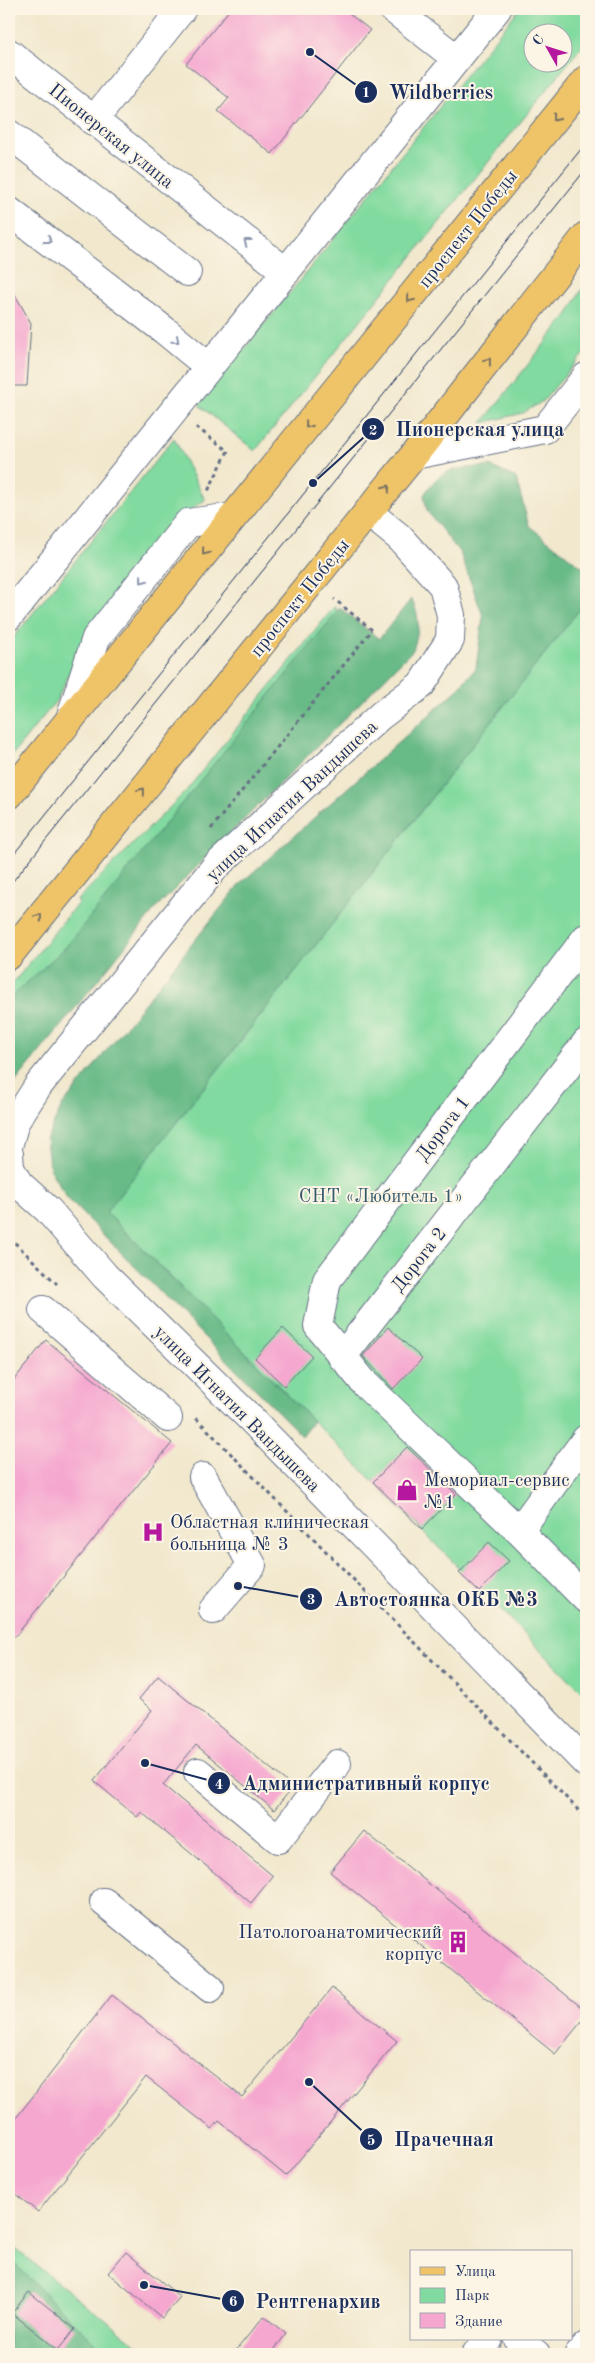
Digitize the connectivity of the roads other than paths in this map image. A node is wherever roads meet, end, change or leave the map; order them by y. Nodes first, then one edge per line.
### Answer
1 (182, 9) edge
2 (393, 9) edge
3 (497, 9) edge
4 (9, 53) edge
5 (456, 59) junction
6 (586, 80) edge
7 (93, 121) junction
8 (9, 134) edge
9 (9, 211) edge
10 (586, 236) edge
11 (187, 272) dead end
12 (286, 272) junction
13 (209, 367) junction
14 (586, 378) edge
15 (414, 455) junction
16 (368, 512) junction
17 (9, 616) edge
18 (9, 795) edge
19 (586, 938) edge
20 (9, 955) edge
21 (586, 1043) edge
22 (9, 1144) edge
23 (9, 1154) edge
24 (43, 1310) dead end
25 (342, 1357) junction
26 (179, 1415) road end
27 (586, 1439) edge
28 (202, 1477) dead end
29 (519, 1532) junction
30 (586, 1599) edge
31 (213, 1610) dead end
32 (586, 1763) edge
33 (337, 1764) dead end
34 (198, 1772) dead end
35 (104, 1902) dead end
36 (210, 1988) dead end
37 (487, 2340) edge
38 (519, 2340) edge
39 (586, 2346) edge
40 (476, 2354) edge
41 (536, 2354) edge
42 (579, 2354) edge

1 - 7 street
2 - 5 street
3 - 5 street
4 - 7 street, Пионерская улица
5 - 12 street
6 -> 18 main road, проспект Победы
12 -> 7 street, Пионерская улица
8 - 11 street
9 -> 13 street
15 -> 10 main road, проспект Победы
12 - 13 street
13 - 17 street
14 - 15 street
16 -> 15 main road, проспект Победы
20 -> 16 main road, проспект Победы
16 - 22 street, улица Игнатия Вандышева
19 - 25 street, Дорога 1
21 - 25 street, Дорога 2
23 - 32 street, улица Игнатия Вандышева
24 - 26 street
25 - 29 street
27 - 29 street
28 - 31 street
29 - 30 street
33 - 34 street
35 - 36 street
37 - 40 street
38 - 41 street
39 - 42 street

